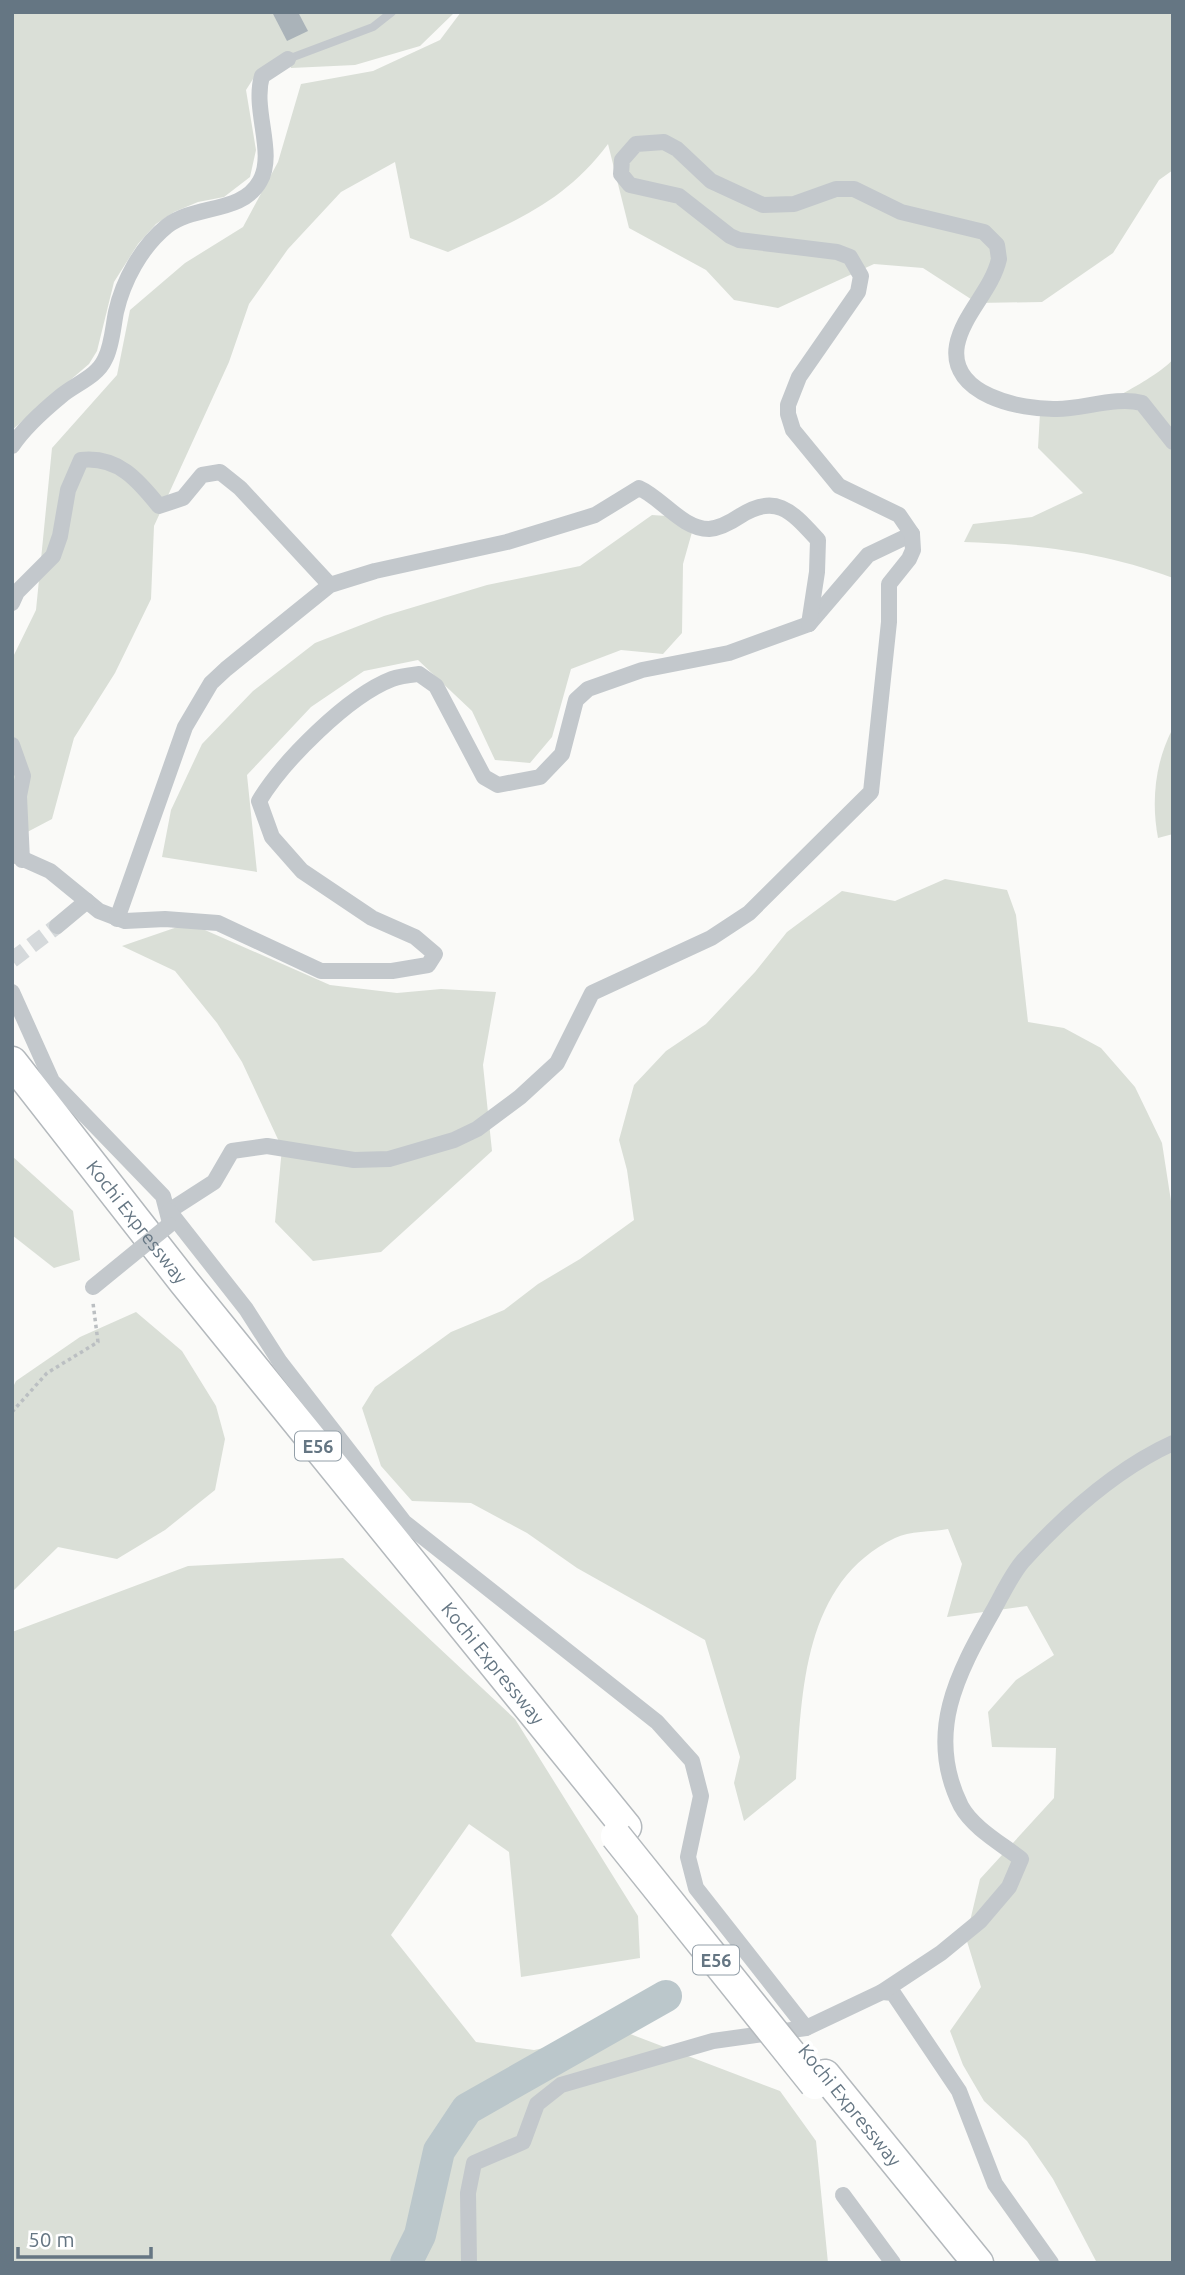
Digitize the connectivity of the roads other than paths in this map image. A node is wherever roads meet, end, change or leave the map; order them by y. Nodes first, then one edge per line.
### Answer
1 (393, 12) edge
2 (288, 59) joint
3 (1173, 442) edge
4 (12, 446) edge
5 (912, 534) junction
6 (330, 585) junction
7 (12, 603) edge
8 (809, 624) junction
9 (12, 745) edge
10 (17, 857) edge
11 (87, 901) junction
12 (117, 919) junction
13 (57, 926) tunnel mouth
14 (12, 992) edge
15 (12, 1062) edge
16 (12, 1089) edge
17 (169, 1218) junction
18 (93, 1287) road end
19 (1173, 1443) edge
20 (621, 1831) junction
21 (882, 1992) junction
22 (806, 2028) junction
23 (820, 2080) junction
24 (843, 2195) dead end
25 (469, 2263) edge
26 (893, 2263) edge
27 (955, 2263) edge
28 (978, 2263) edge
29 (1051, 2263) edge

1 - 2 lane
2 - 4 street
3 - 5 street
5 - 8 street
5 - 17 street
6 - 7 street
6 - 8 street
6 - 12 street
8 - 12 street
9 - 10 street
10 - 11 street
11 - 12 street
11 - 13 street
14 - 17 street
15 - 20 highway, Kochi Expressway / E56
16 - 20 highway, Kochi Expressway / E56
17 - 18 street, bridge
17 - 22 street
19 - 21 street
20 - 23 highway, Kochi Expressway / E56
21 - 22 street
21 - 29 street
22 - 25 street
23 - 27 highway, Kochi Expressway / E56
23 - 28 highway, Kochi Expressway / E56
24 - 26 street

